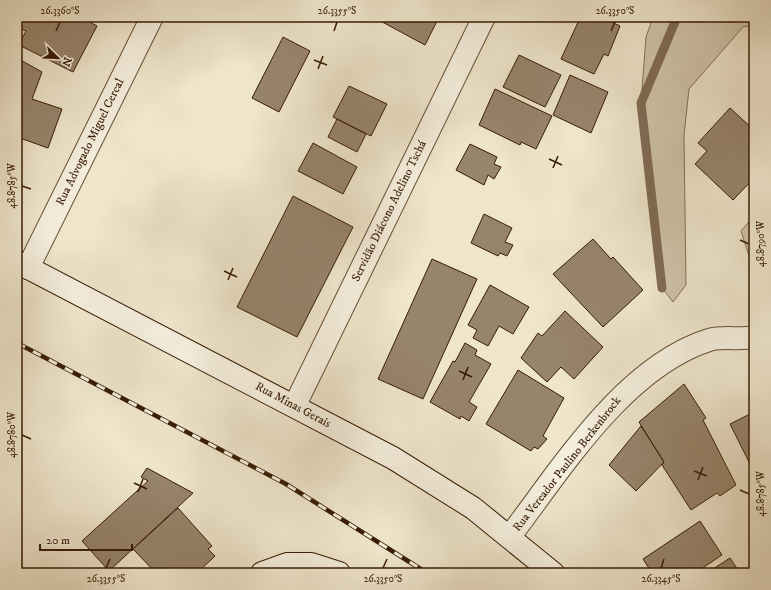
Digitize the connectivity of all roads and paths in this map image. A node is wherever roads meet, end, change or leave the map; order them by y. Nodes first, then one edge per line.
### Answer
1 (152, 17) edge
2 (484, 17) edge
3 (22, 264) edge
4 (754, 337) edge
5 (295, 405) junction
6 (510, 536) junction
7 (262, 573) edge
8 (339, 573) edge
9 (553, 573) edge

1 - 3 street, Rua Advogado Miguel Cercal
2 - 5 street, Servidão Diácono Adelino Tschá
3 - 5 street, Rua Minas Gerais
4 - 6 street, Rua Vereador Paulino Berkenbrock
5 - 6 street, Rua Minas Gerais
6 - 9 street, Rua Minas Gerais
7 - 8 street

